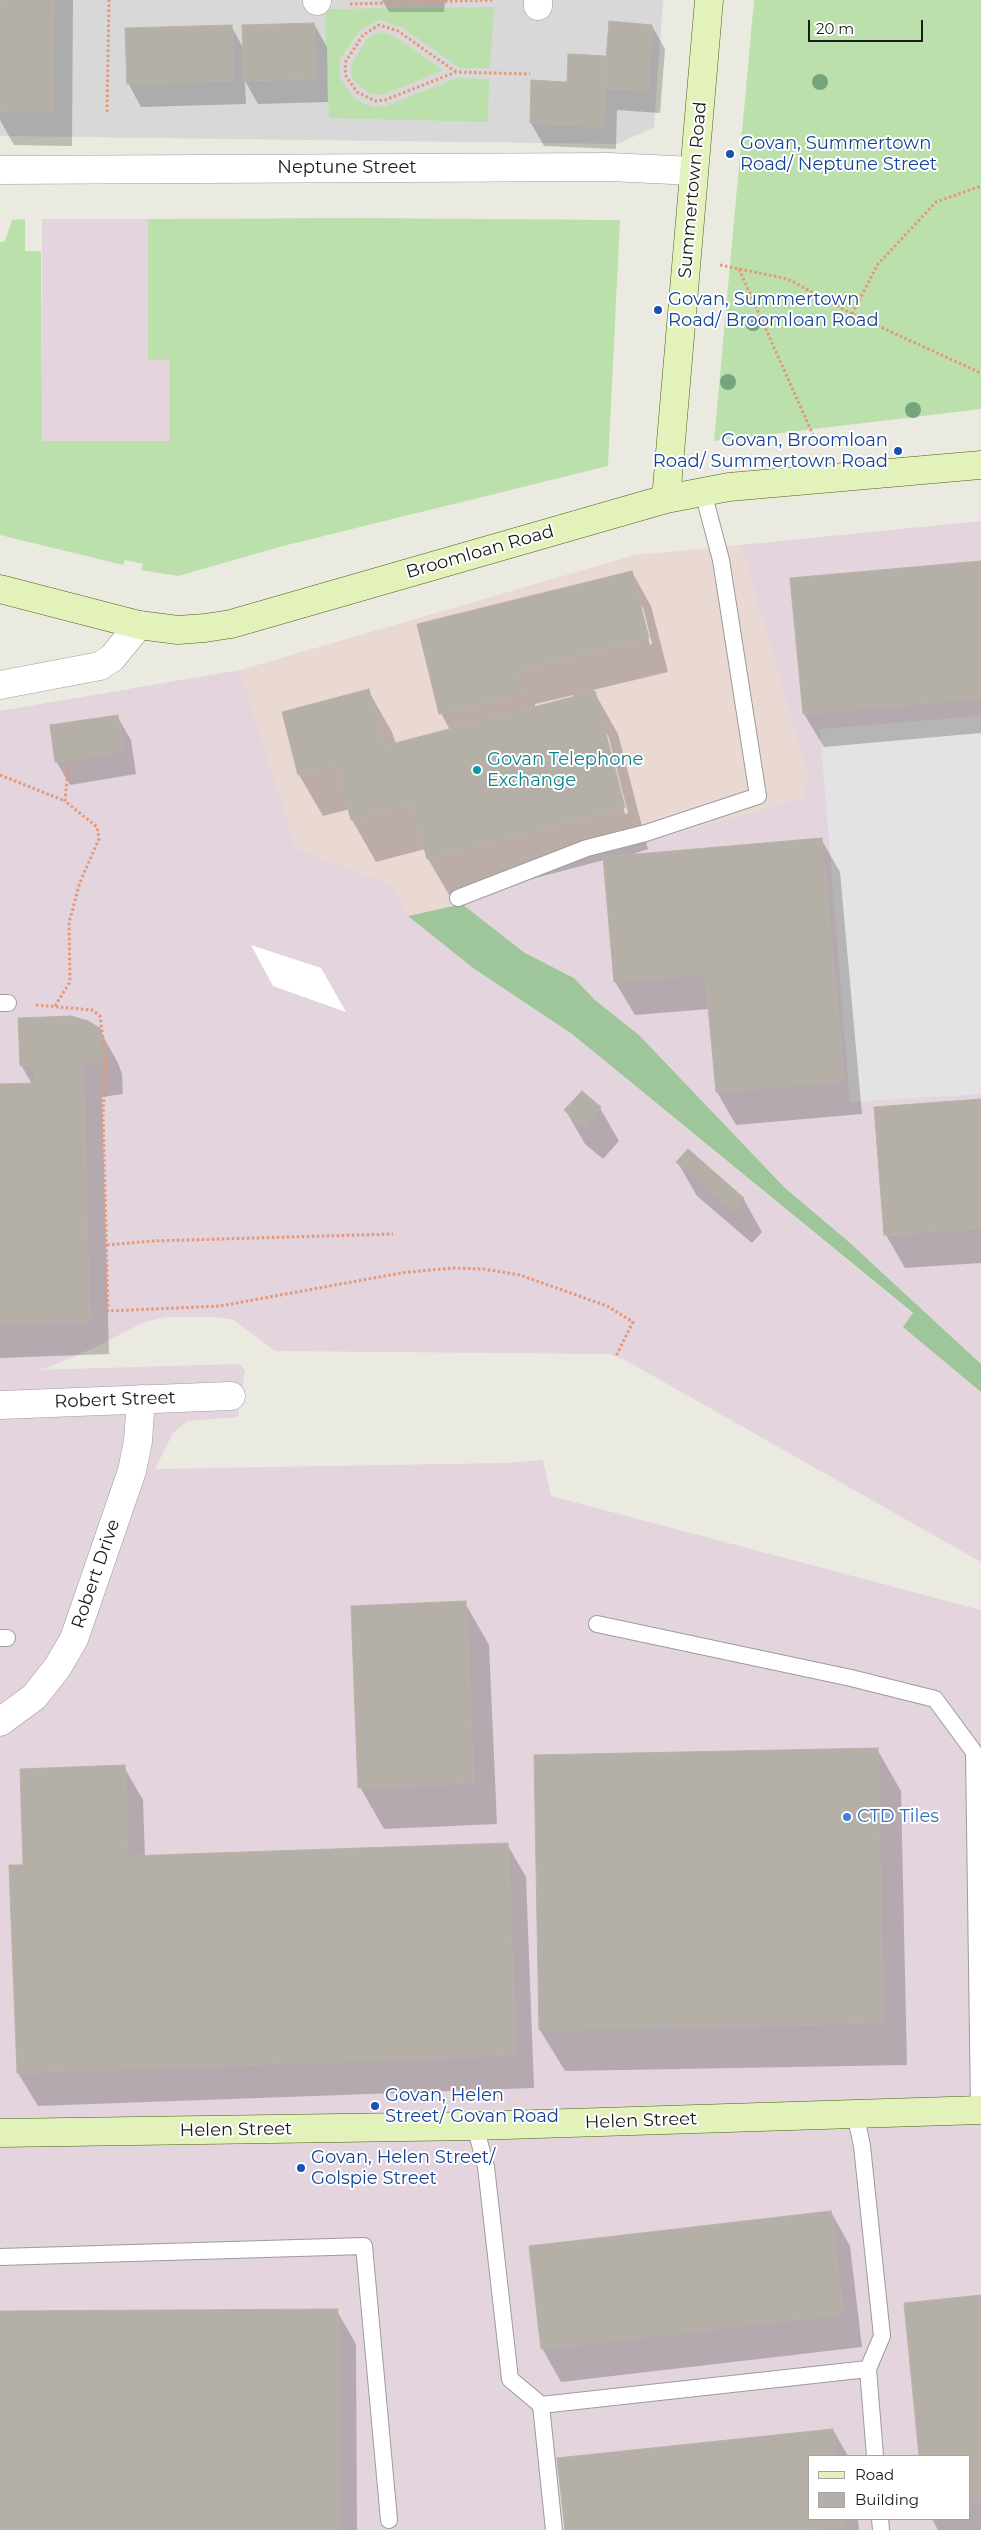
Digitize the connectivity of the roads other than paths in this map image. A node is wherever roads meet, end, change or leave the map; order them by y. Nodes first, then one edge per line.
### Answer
1 (709, 0) edge
2 (0, 170) edge
3 (694, 171) junction
4 (981, 465) edge
5 (703, 492) junction
6 (666, 499) junction
7 (0, 590) edge
8 (139, 626) junction
9 (0, 685) edge
10 (458, 898) dead end
11 (230, 1396) dead end
12 (141, 1399) junction
13 (0, 1405) edge
14 (598, 1624) dead end
15 (0, 1722) edge
16 (980, 2110) edge
17 (855, 2114) junction
18 (475, 2126) junction
19 (0, 2134) edge
20 (0, 2257) edge
21 (868, 2370) junction
22 (541, 2405) junction
23 (875, 2455) edge
24 (388, 2520) dead end
25 (554, 2530) edge

1 - 3 street, Summertown Road
2 - 3 street, Neptune Street
3 - 6 street, Summertown Road
4 - 5 street, Broomloan Road
5 - 6 street, Broomloan Road
5 - 10 lane
6 - 8 street, Broomloan Road
7 - 8 street, Broomloan Road
8 - 9 street
11 - 12 street, Robert Street
12 - 13 street, Robert Street
12 - 15 street, Robert Drive
14 - 16 lane
16 - 17 street, Helen Street
17 - 18 street, Helen Street
17 - 21 lane
18 - 19 street, Helen Street
18 - 22 lane
20 - 24 lane
21 - 22 lane
21 - 23 lane
22 - 25 lane

